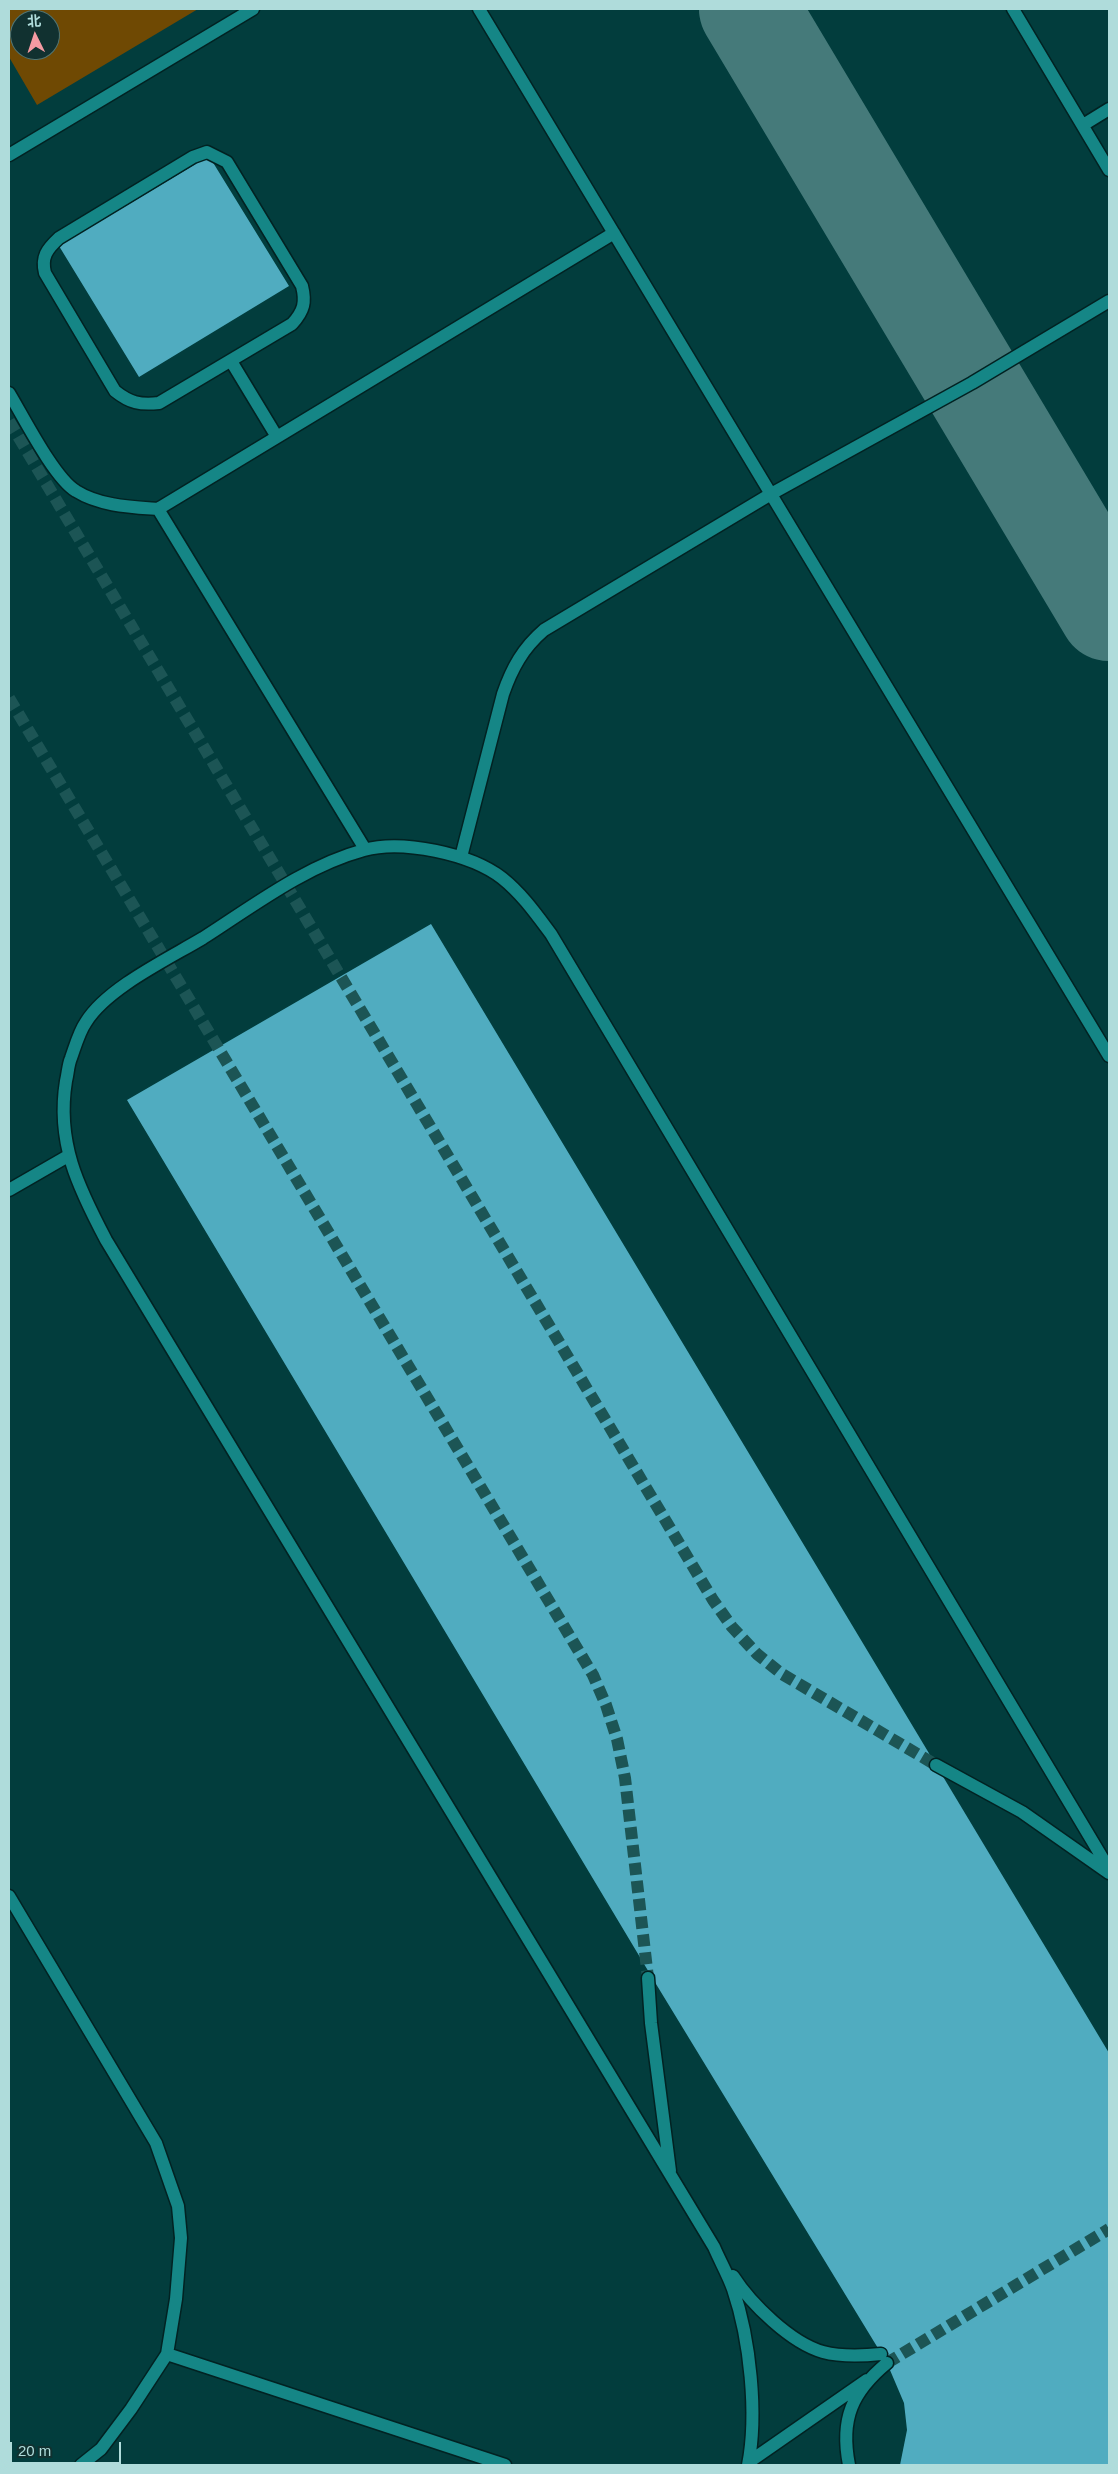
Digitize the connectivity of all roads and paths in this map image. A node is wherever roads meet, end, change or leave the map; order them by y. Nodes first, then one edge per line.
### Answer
1 (254, 9) edge
2 (479, 9) edge
3 (1013, 9) edge
4 (1109, 110) edge
5 (1083, 125) junction
6 (9, 155) edge
7 (1109, 170) edge
8 (614, 233) junction
9 (1109, 301) edge
10 (231, 361) junction
11 (9, 392) edge
12 (277, 437) junction
13 (771, 494) junction
14 (158, 509) junction
15 (365, 849) junction
16 (461, 858) junction
17 (1109, 1056) edge
18 (68, 1156) junction
19 (9, 1190) edge
20 (936, 1765) tunnel mouth
21 (1109, 1869) edge
22 (1109, 1873) edge
23 (9, 1896) edge
24 (648, 1978) tunnel mouth
25 (671, 2176) junction
26 (714, 2247) junction
27 (167, 2354) junction
28 (867, 2380) junction
29 (751, 2464) edge
30 (81, 2465) edge
31 (505, 2465) edge
32 (849, 2465) edge

1 - 6 lane
2 - 8 lane
3 - 5 lane
4 - 5 lane
5 - 7 lane
8 - 12 lane
8 - 13 lane
9 - 13 lane
10 - 10 lane
10 - 12 lane
11 - 14 lane
12 - 14 lane
13 - 16 lane
13 - 17 lane
14 - 15 lane
15 - 16 lane
15 - 18 lane
16 - 21 lane
18 - 19 lane
18 - 25 lane
20 - 22 lane
23 - 27 lane
24 - 25 lane
25 - 26 lane
26 - 28 lane
26 - 29 lane
27 - 30 lane
27 - 31 lane
28 - 29 lane
28 - 32 lane

